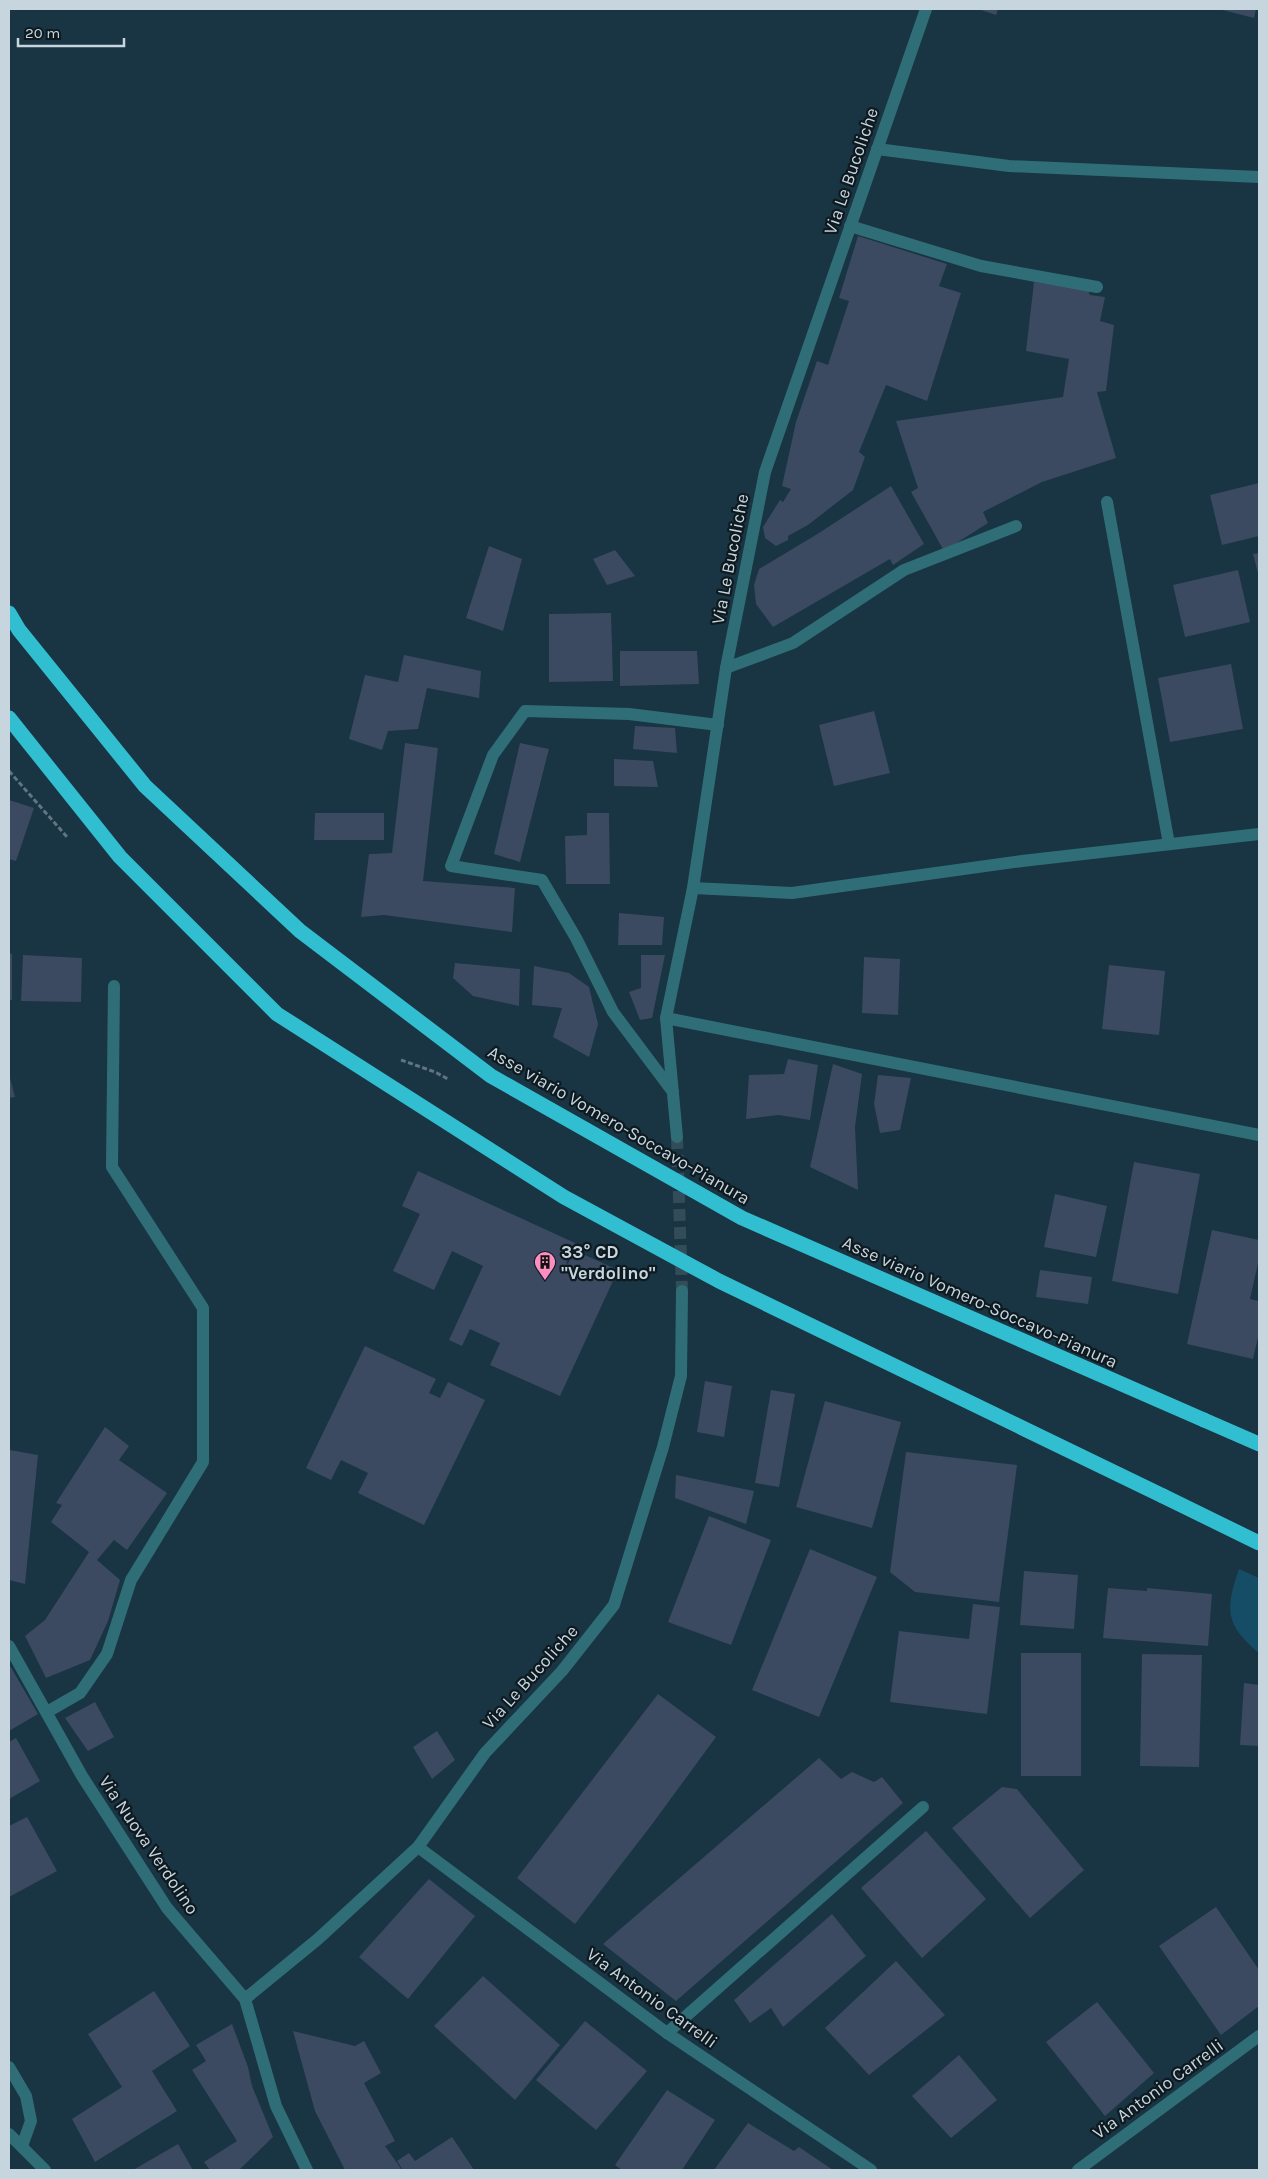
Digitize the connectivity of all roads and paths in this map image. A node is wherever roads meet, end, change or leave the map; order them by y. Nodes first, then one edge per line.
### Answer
1 (926, 9) edge
2 (877, 149) junction
3 (1259, 177) edge
4 (850, 226) junction
5 (1097, 287) dead end
6 (1107, 502) dead end
7 (1016, 526) dead end
8 (9, 613) edge
9 (726, 668) junction
10 (9, 718) edge
11 (718, 725) junction
12 (1259, 834) edge
13 (1169, 844) junction
14 (693, 888) junction
15 (114, 986) dead end
16 (666, 1018) junction
17 (673, 1092) junction
18 (1259, 1135) edge
19 (677, 1137) tunnel mouth
20 (682, 1291) tunnel mouth
21 (1259, 1444) edge
22 (1259, 1543) edge
23 (9, 1646) edge
24 (46, 1712) junction
25 (923, 1807) dead end
26 (418, 1847) junction
27 (245, 1999) junction
28 (667, 2033) junction
29 (1259, 2036) edge
30 (9, 2067) edge
31 (9, 2134) edge
32 (22, 2146) junction
33 (45, 2170) edge
34 (307, 2170) edge
35 (871, 2170) edge
36 (1078, 2170) edge

1 - 2 street, Via Le Bucoliche
2 - 3 street
2 - 4 street, Via Le Bucoliche
4 - 5 street
4 - 9 street, Via Le Bucoliche
6 - 13 street
7 - 9 street
8 - 21 highway, Asse viario Vomero-Soccavo-Pianura, bridge
9 - 11 street, Via Le Bucoliche
10 - 22 highway, bridge
11 - 14 street, Via Le Bucoliche
11 - 17 street
12 - 13 street
13 - 14 street
14 - 16 street, Via Le Bucoliche
15 - 24 street
16 - 17 street, Via Le Bucoliche
16 - 18 street
17 - 19 street, Via Le Bucoliche
20 - 26 street, Via Le Bucoliche
23 - 24 street, Via Nuova Verdolino
24 - 27 street, Via Nuova Verdolino
25 - 28 street
26 - 27 street, Via Le Bucoliche
26 - 28 street, Via Antonio Carrelli
27 - 34 street, Via Nuova Verdolino
28 - 35 street, Via Antonio Carrelli
29 - 36 street, Via Antonio Carrelli
30 - 32 street
31 - 32 street
32 - 33 street

